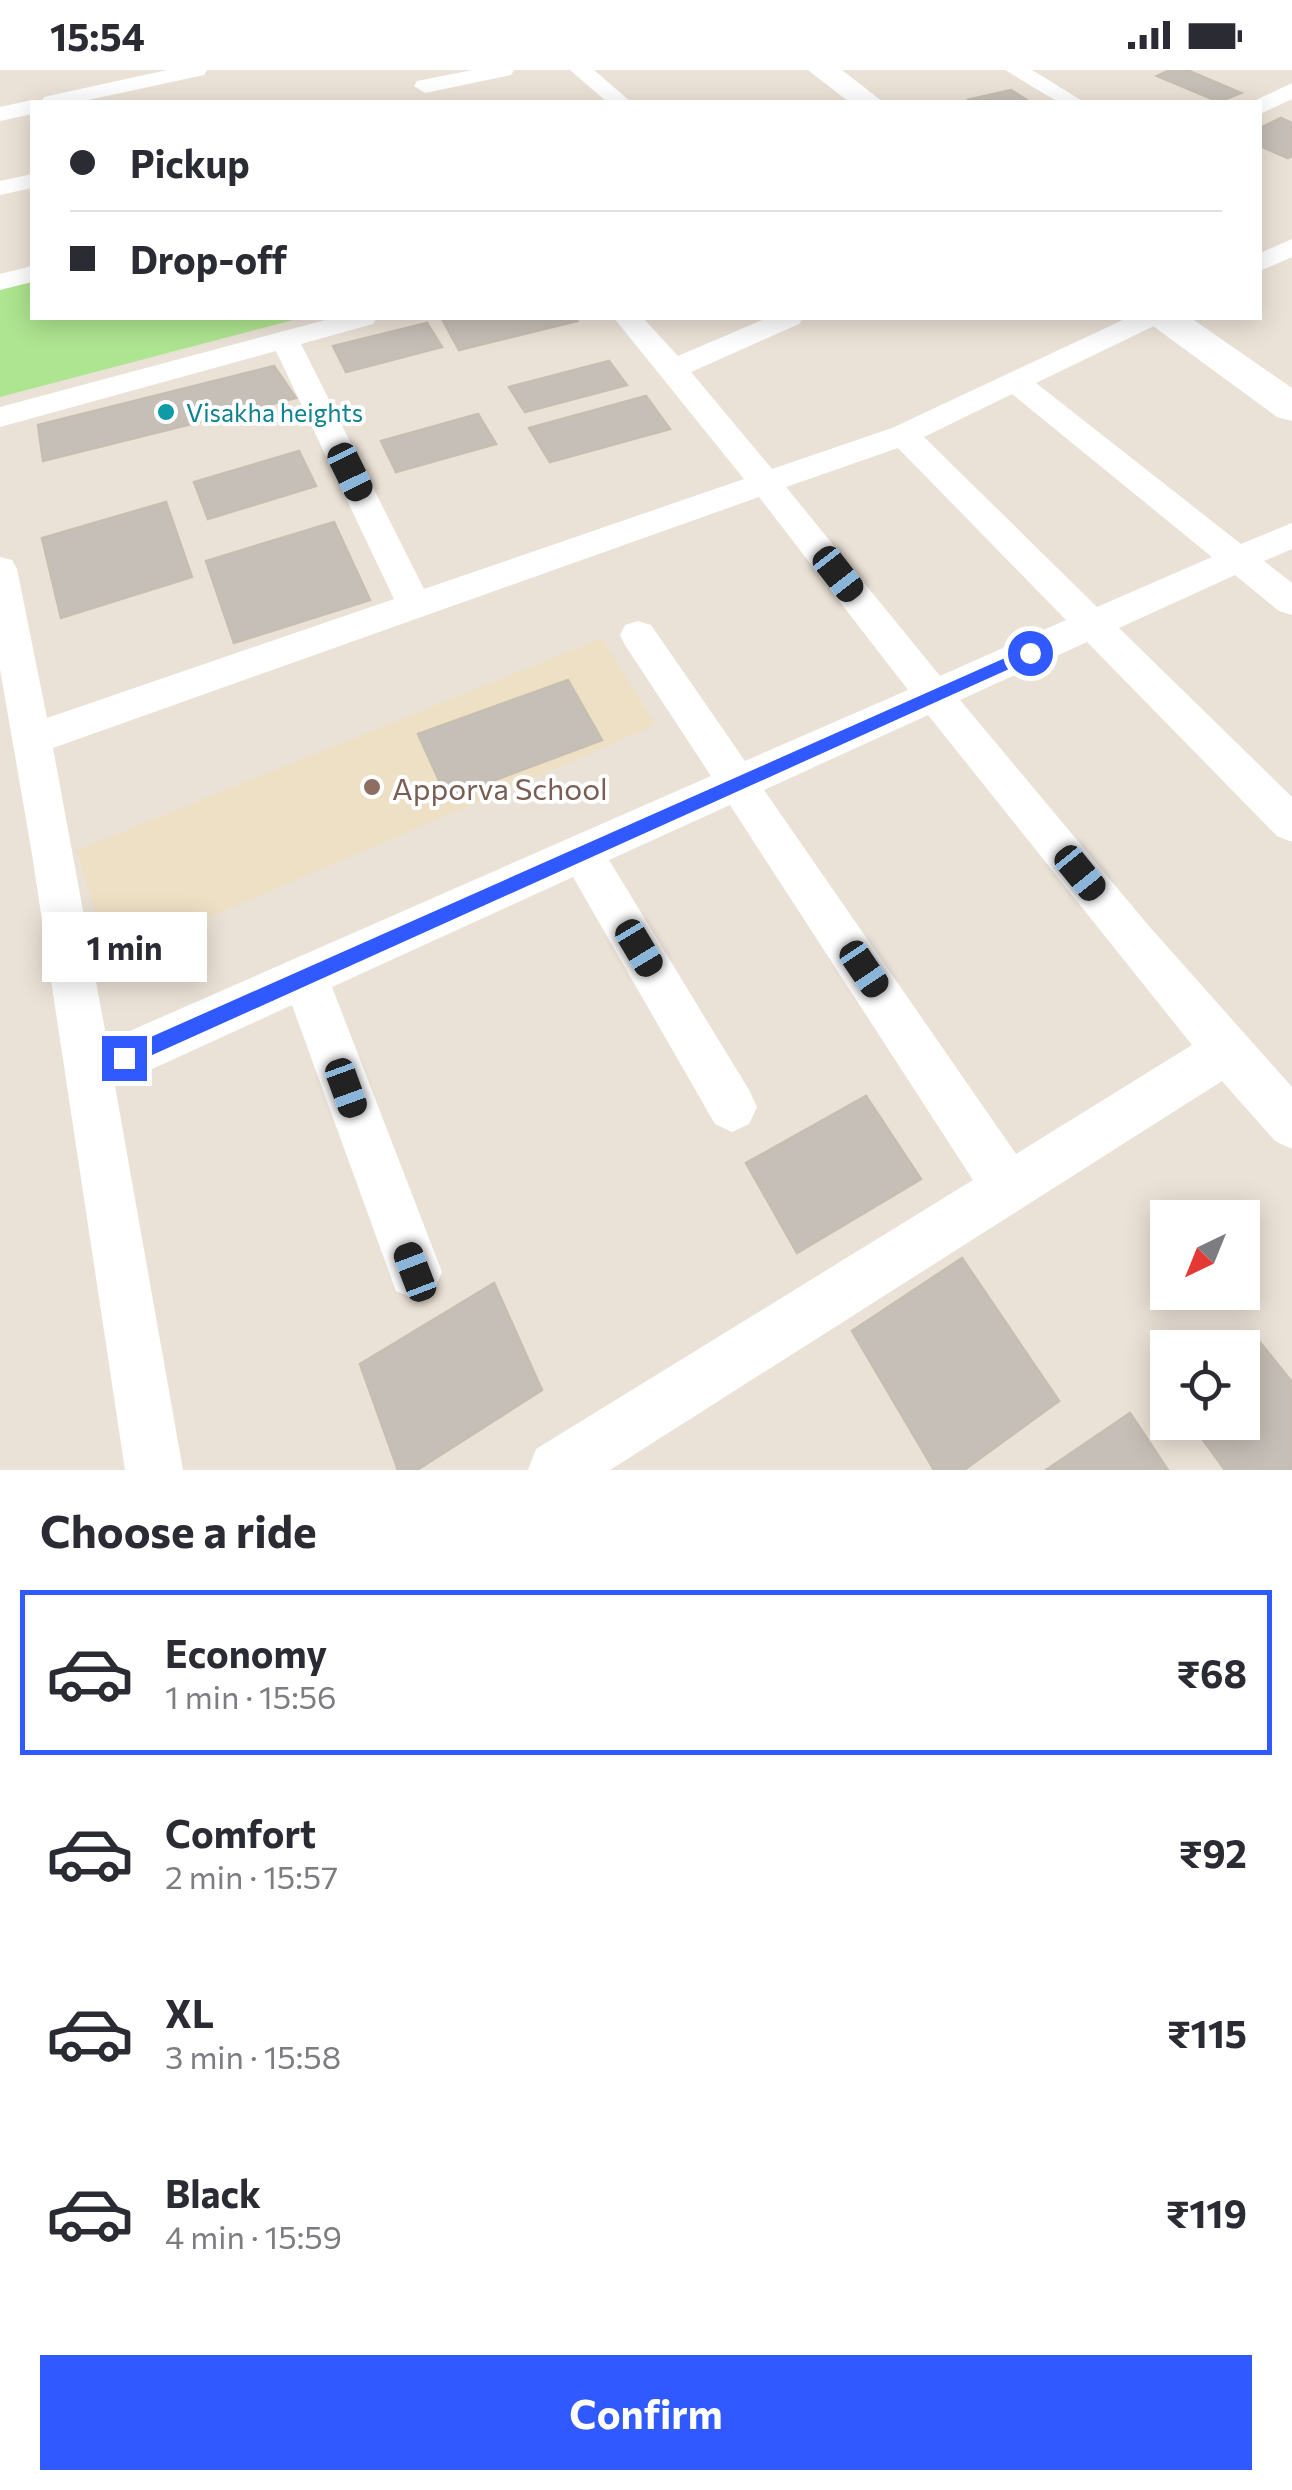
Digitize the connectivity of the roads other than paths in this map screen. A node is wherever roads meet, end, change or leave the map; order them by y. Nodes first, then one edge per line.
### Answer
1 (196, 70) edge
2 (408, 70) edge
3 (503, 70) edge
4 (581, 70) edge
5 (824, 70) edge
6 (1016, 70) edge
7 (1281, 70) edge
8 (1292, 74) edge
9 (1292, 90) edge
10 (428, 95) edge
11 (61, 100) edge
12 (618, 100) edge
13 (865, 100) edge
14 (1069, 100) edge
15 (1262, 105) edge
16 (30, 107) edge
17 (0, 114) edge
18 (30, 181) edge
19 (0, 188) edge
20 (1291, 248) edge
21 (1262, 261) edge
22 (30, 274) edge
23 (0, 282) edge
24 (355, 320) edge
25 (630, 320) edge
26 (785, 320) edge
27 (1144, 320) edge
28 (1170, 320) edge
29 (284, 338) junction
30 (674, 370) junction
31 (1013, 380) junction
32 (1292, 408) edge
33 (0, 417) edge
34 (903, 434) junction
35 (766, 483) junction
36 (1292, 535) edge
37 (1239, 559) junction
38 (0, 570) edge
39 (1292, 602) edge
40 (415, 606) junction
41 (1094, 624) junction
42 (638, 635) dead end
43 (934, 696) junction
44 (30, 740) junction
45 (740, 783) junction
46 (1292, 824) edge
47 (582, 853) junction
48 (304, 977) junction
49 (1226, 1050) junction
50 (87, 1074) junction
51 (732, 1108) dead end
52 (1292, 1124) edge
53 (1008, 1187) junction
54 (415, 1272) dead end
55 (154, 1470) edge
56 (557, 1470) edge

1 - 11 street
2 - 10 street
3 - 10 street
4 - 12 street
5 - 13 main road
6 - 14 street
7 - 8 street
9 - 15 street
16 - 17 street
18 - 19 street
20 - 21 street
22 - 23 street
24 - 29 street
25 - 30 street
26 - 30 street
27 - 31 street
28 - 32 main road
29 - 33 street
29 - 40 street
30 - 35 street
31 - 34 street
31 - 37 street
34 - 35 street
34 - 41 street
35 - 40 street
35 - 43 street
36 - 37 street
37 - 39 street
37 - 41 street
38 - 44 street
40 - 44 street
41 - 43 street
41 - 46 street
42 - 45 street
43 - 45 street
43 - 49 street
44 - 50 street
45 - 47 street
45 - 53 street
47 - 48 street
47 - 51 street
48 - 50 street
48 - 54 street
49 - 52 street
49 - 53 street
50 - 55 street
53 - 56 street

